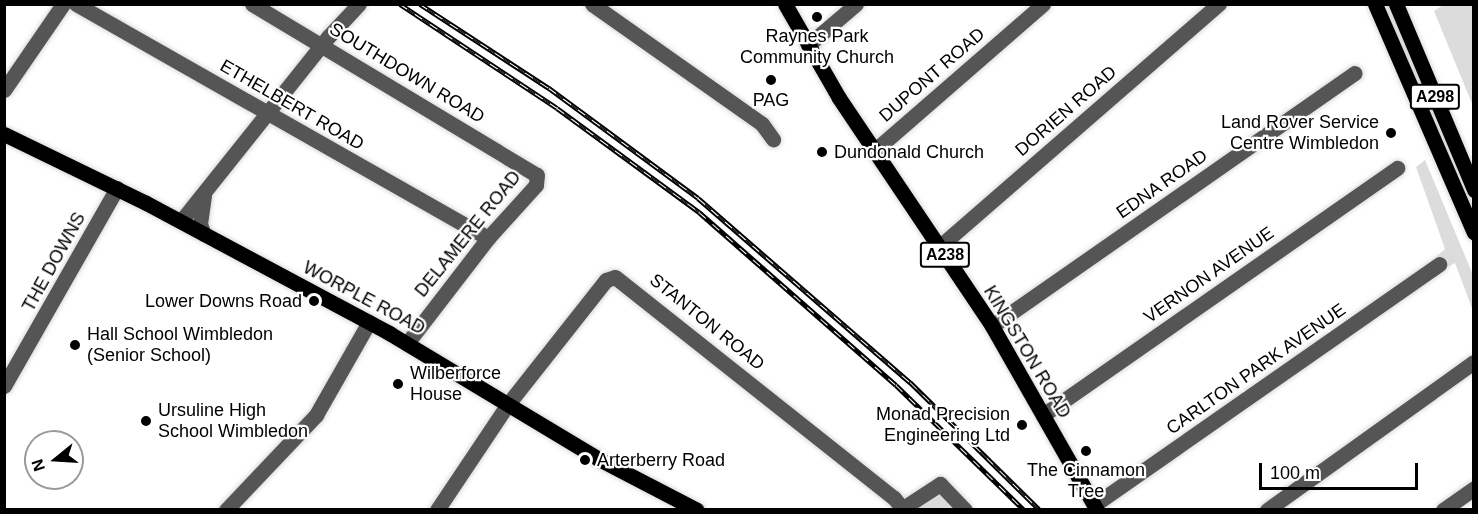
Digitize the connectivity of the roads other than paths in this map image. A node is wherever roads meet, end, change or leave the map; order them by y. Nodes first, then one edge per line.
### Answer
1 (63, 4) edge
2 (76, 4) edge
3 (252, 4) edge
4 (359, 4) edge
5 (592, 4) edge
6 (785, 4) edge
7 (856, 4) edge
8 (1043, 4) edge
9 (1219, 4) edge
10 (1375, 4) edge
11 (1396, 4) edge
12 (322, 44) junction
13 (808, 45) junction
14 (1354, 73) dead end
15 (4, 90) edge
16 (268, 113) junction
17 (4, 134) edge
18 (773, 139) dead end
19 (874, 151) junction
20 (1397, 168) dead end
21 (537, 178) joint
22 (117, 188) junction
23 (206, 189) junction
24 (1473, 190) edge
25 (180, 221) junction
26 (1473, 233) edge
27 (204, 234) junction
28 (488, 238) junction
29 (939, 247) junction
30 (1439, 264) dead end
31 (369, 322) junction
32 (992, 326) junction
33 (407, 343) junction
34 (1473, 362) edge
35 (4, 386) edge
36 (508, 404) junction
37 (1043, 415) junction
38 (1473, 488) edge
39 (1096, 507) edge
40 (901, 509) edge
41 (226, 510) edge
42 (437, 510) edge
43 (697, 510) edge
44 (965, 510) edge
45 (1267, 510) edge
46 (1443, 510) edge

1 - 15 street
2 - 16 street, ETHELBERT ROAD
3 - 12 street, SOUTHDOWN ROAD
4 - 12 street
5 - 18 street
6 - 13 main road, KINGSTON ROAD / A238
7 - 13 street
8 - 19 street, DUPONT ROAD
9 - 29 street, DORIEN ROAD
10 - 26 main road, A298
11 - 24 main road, A298
12 - 16 street
12 - 21 street, SOUTHDOWN ROAD
13 - 19 main road, KINGSTON ROAD / A238
14 - 32 street, EDNA ROAD
16 - 23 street
16 - 28 street, ETHELBERT ROAD
17 - 22 main road, WORPLE ROAD
19 - 29 main road, KINGSTON ROAD / A238
20 - 37 street, VERNON AVENUE
21 - 28 street, DELAMERE ROAD
22 - 25 main road, WORPLE ROAD
22 - 35 street, THE DOWNS
23 - 25 street
23 - 27 street
25 - 27 main road, WORPLE ROAD
27 - 31 main road, WORPLE ROAD
28 - 33 street, DELAMERE ROAD
29 - 32 main road, KINGSTON ROAD / A238
30 - 39 street, CARLTON PARK AVENUE
31 - 33 main road, WORPLE ROAD
31 - 41 street
32 - 37 main road, KINGSTON ROAD / A238
33 - 36 main road, WORPLE ROAD
34 - 45 street
36 - 40 street, STANTON ROAD
36 - 42 street
36 - 43 main road, WORPLE ROAD
37 - 39 main road, KINGSTON ROAD / A238
38 - 46 street
40 - 44 street

